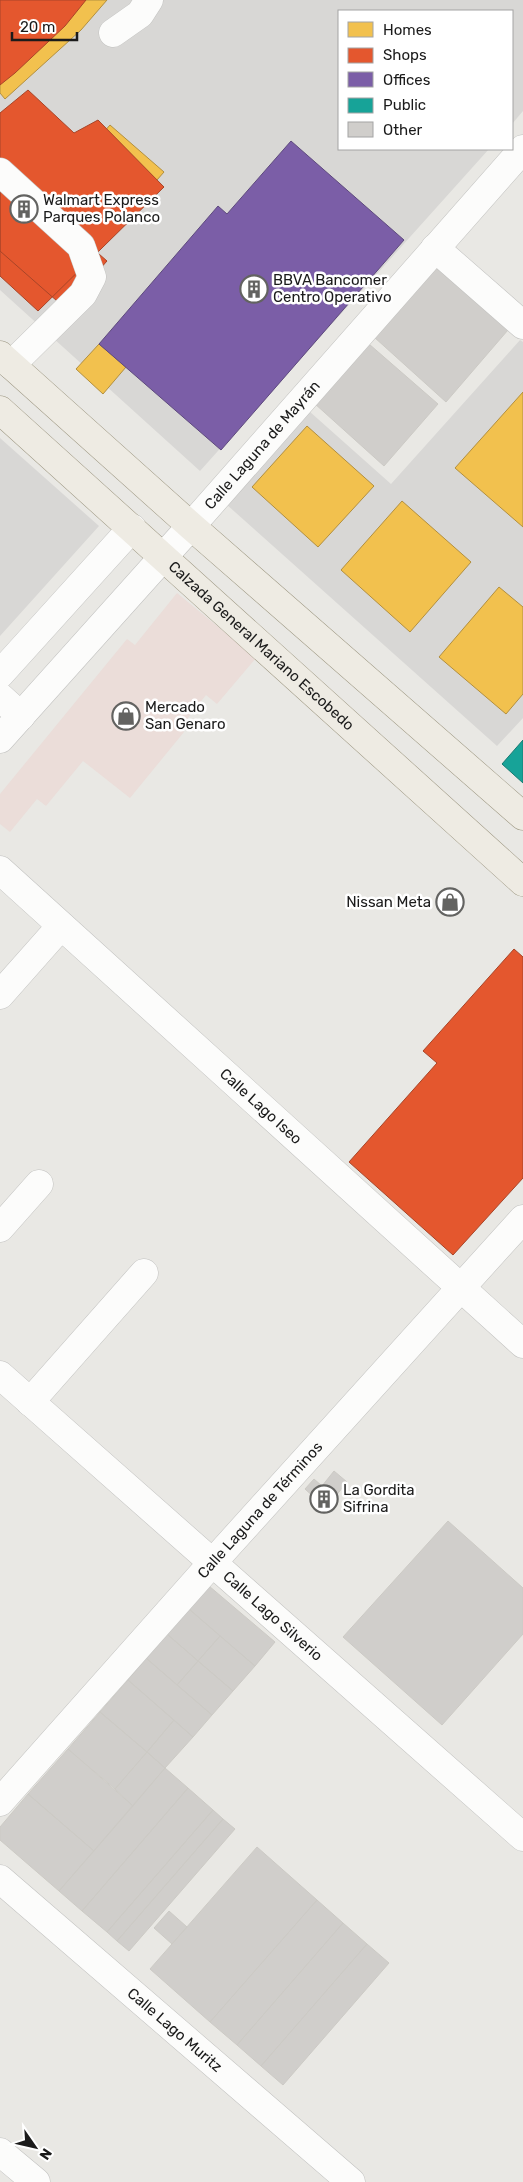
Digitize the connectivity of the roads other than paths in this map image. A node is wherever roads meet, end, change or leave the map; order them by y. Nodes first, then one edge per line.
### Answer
1 (149, 0) edge
2 (113, 33) dead end
3 (523, 149) edge
4 (0, 172) edge
5 (435, 248) junction
6 (523, 325) edge
7 (6, 360) edge
8 (0, 410) edge
9 (191, 526) junction
10 (132, 528) junction
11 (164, 557) junction
12 (0, 674) edge
13 (0, 697) edge
14 (21, 716) junction
15 (0, 739) edge
16 (523, 816) edge
17 (0, 870) edge
18 (523, 882) edge
19 (61, 926) junction
20 (0, 995) edge
21 (39, 1184) dead end
22 (523, 1219) edge
23 (0, 1228) edge
24 (144, 1273) dead end
25 (461, 1288) junction
26 (523, 1344) edge
27 (0, 1375) edge
28 (30, 1402) junction
29 (213, 1562) junction
30 (0, 1802) edge
31 (523, 1837) edge
32 (0, 1879) edge
33 (0, 2152) edge
34 (36, 2182) edge
35 (351, 2182) edge

1 - 2 street
3 - 5 street, Calle Laguna de Mayrán
4 - 7 street
5 - 6 street
5 - 9 street, Calle Laguna de Mayrán
7 - 9 main road
8 - 10 main road, Calzada General Mariano Escobedo
9 - 11 street, Calle Laguna de Mayrán
9 - 16 main road
10 - 11 main road, Calzada General Mariano Escobedo
10 - 12 street
11 - 14 street, Calle Laguna de Mayrán
11 - 18 main road, Calzada General Mariano Escobedo
13 - 14 street
14 - 15 street, Calle Laguna de Mayrán
17 - 19 street, Calle Lago Iseo
19 - 20 street
19 - 25 street, Calle Lago Iseo
21 - 23 street
22 - 25 street, Calle Laguna de Términos
24 - 28 street
25 - 26 street, Calle Lago Iseo
25 - 29 street, Calle Laguna de Términos
27 - 28 street, Calle Lago Silverio
28 - 29 street, Calle Lago Silverio
29 - 30 street, Calle Laguna de Términos
29 - 31 street, Calle Lago Silverio
32 - 35 street, Calle Lago Muritz
33 - 34 street

